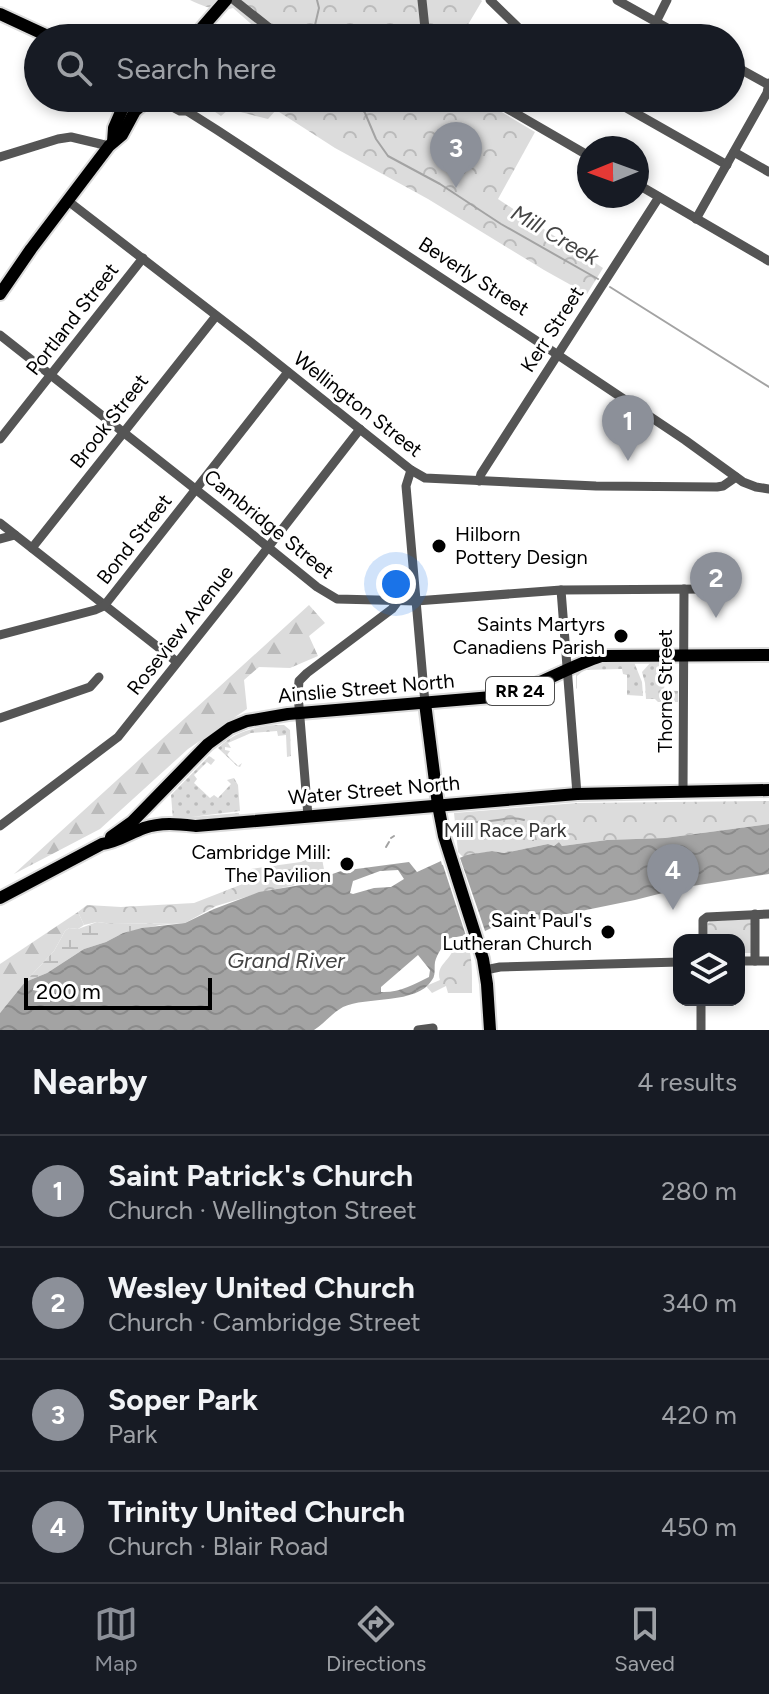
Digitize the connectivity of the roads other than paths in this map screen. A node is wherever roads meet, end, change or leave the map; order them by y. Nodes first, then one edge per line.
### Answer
1 (226, 0) edge
2 (234, 0) edge
3 (422, 0) edge
4 (490, 0) edge
5 (617, 0) edge
6 (667, 0) edge
7 (0, 14) edge
8 (656, 22) junction
9 (205, 24) edge
10 (264, 24) edge
11 (425, 24) edge
12 (515, 24) edge
13 (660, 24) edge
14 (24, 25) edge
15 (745, 73) edge
16 (768, 89) edge
17 (121, 112) edge
18 (134, 112) edge
19 (189, 112) edge
20 (513, 112) edge
21 (634, 112) edge
22 (111, 144) junction
23 (577, 149) edge
24 (734, 152) junction
25 (0, 157) edge
26 (727, 165) junction
27 (769, 172) edge
28 (649, 191) edge
29 (659, 197) junction
30 (68, 201) junction
31 (696, 219) junction
32 (143, 258) junction
33 (769, 261) edge
34 (0, 294) edge
35 (216, 316) junction
36 (0, 335) edge
37 (558, 355) junction
38 (288, 372) junction
39 (51, 374) junction
40 (360, 429) junction
41 (124, 431) junction
42 (0, 439) edge
43 (411, 470) junction
44 (736, 477) junction
45 (479, 481) junction
46 (196, 489) junction
47 (769, 489) edge
48 (0, 523) edge
49 (15, 535) junction
50 (0, 539) edge
51 (268, 547) junction
52 (32, 548) junction
53 (684, 589) junction
54 (708, 589) dead end
55 (561, 590) junction
56 (398, 601) junction
57 (416, 601) junction
58 (104, 606) junction
59 (0, 635) edge
60 (683, 655) junction
61 (769, 655) edge
62 (177, 662) junction
63 (568, 669) junction
64 (99, 677) dead end
65 (425, 703) junction
66 (300, 713) junction
67 (0, 718) edge
68 (769, 790) edge
69 (683, 792) junction
70 (577, 794) junction
71 (438, 805) junction
72 (308, 816) junction
73 (0, 826) edge
74 (102, 844) junction
75 (0, 898) edge
76 (755, 914) junction
77 (769, 914) edge
78 (703, 934) edge
79 (745, 961) edge
80 (755, 961) junction
81 (769, 961) edge
82 (673, 962) edge
83 (485, 970) junction
84 (701, 1006) edge
85 (418, 1030) edge
86 (433, 1030) edge
87 (490, 1030) edge
88 (701, 1030) edge

1 - 9 main road
2 - 10 street
3 - 11 street
4 - 12 street
5 - 8 street
6 - 8 street
7 - 14 main road
8 - 13 street
15 - 16 street
16 - 24 street
17 - 22 main road
18 - 22 main road
19 - 37 street, Beverly Street
20 - 23 street
21 - 26 street
22 - 25 street
22 - 30 main road
24 - 26 street
24 - 27 street
26 - 31 street
28 - 29 street
29 - 31 street
29 - 37 street, Kerr Street
30 - 32 street, Wellington Street
30 - 34 main road
31 - 33 street
32 - 35 street, Wellington Street
32 - 39 street, Portland Street
35 - 38 street, Wellington Street
35 - 41 street, Brook Street
36 - 39 street, Cambridge Street
37 - 44 street, Beverly Street
37 - 45 street, Kerr Street
38 - 40 street, Wellington Street
38 - 46 street, Bond Street
39 - 41 street, Cambridge Street
39 - 42 street, Portland Street
40 - 43 street, Wellington Street
40 - 51 street, Roseview Avenue
41 - 46 street, Cambridge Street
41 - 52 street, Brook Street
43 - 45 street, Wellington Street
43 - 57 street
44 - 45 street, Wellington Street
44 - 47 street
46 - 51 street, Cambridge Street
46 - 58 street, Bond Street
48 - 49 street
49 - 50 street
49 - 52 street
51 - 56 street, Cambridge Street
51 - 62 street, Roseview Avenue
52 - 58 street
53 - 54 street, Cambridge Street
53 - 55 street, Cambridge Street
53 - 60 street, Thorne Street
55 - 57 street, Cambridge Street
55 - 63 street
56 - 57 street, Cambridge Street
56 - 66 street
57 - 65 street
58 - 59 street, Bond Street
58 - 62 street
60 - 61 main road, Ainslie Street North / RR 24
60 - 63 main road, Ainslie Street North / RR 24
60 - 69 street, Thorne Street
62 - 73 street, Roseview Avenue
63 - 65 main road, Ainslie Street North / RR 24
63 - 70 street
64 - 67 street
65 - 66 main road, Ainslie Street North / RR 24
65 - 71 main road
66 - 72 street
66 - 74 main road, Ainslie Street North / RR 24
68 - 69 main road, Water Street North / RR 24
69 - 70 main road, Water Street North / RR 24
70 - 71 main road, Water Street North / RR 24
71 - 72 main road, Water Street North / RR 24
71 - 83 main road
72 - 74 main road, Water Street North / RR 24
74 - 75 main road, Water Street North / RR 24
76 - 77 street
76 - 78 street
76 - 80 street
79 - 80 street
80 - 81 street
82 - 83 street
83 - 87 main road
84 - 88 street
85 - 86 street

